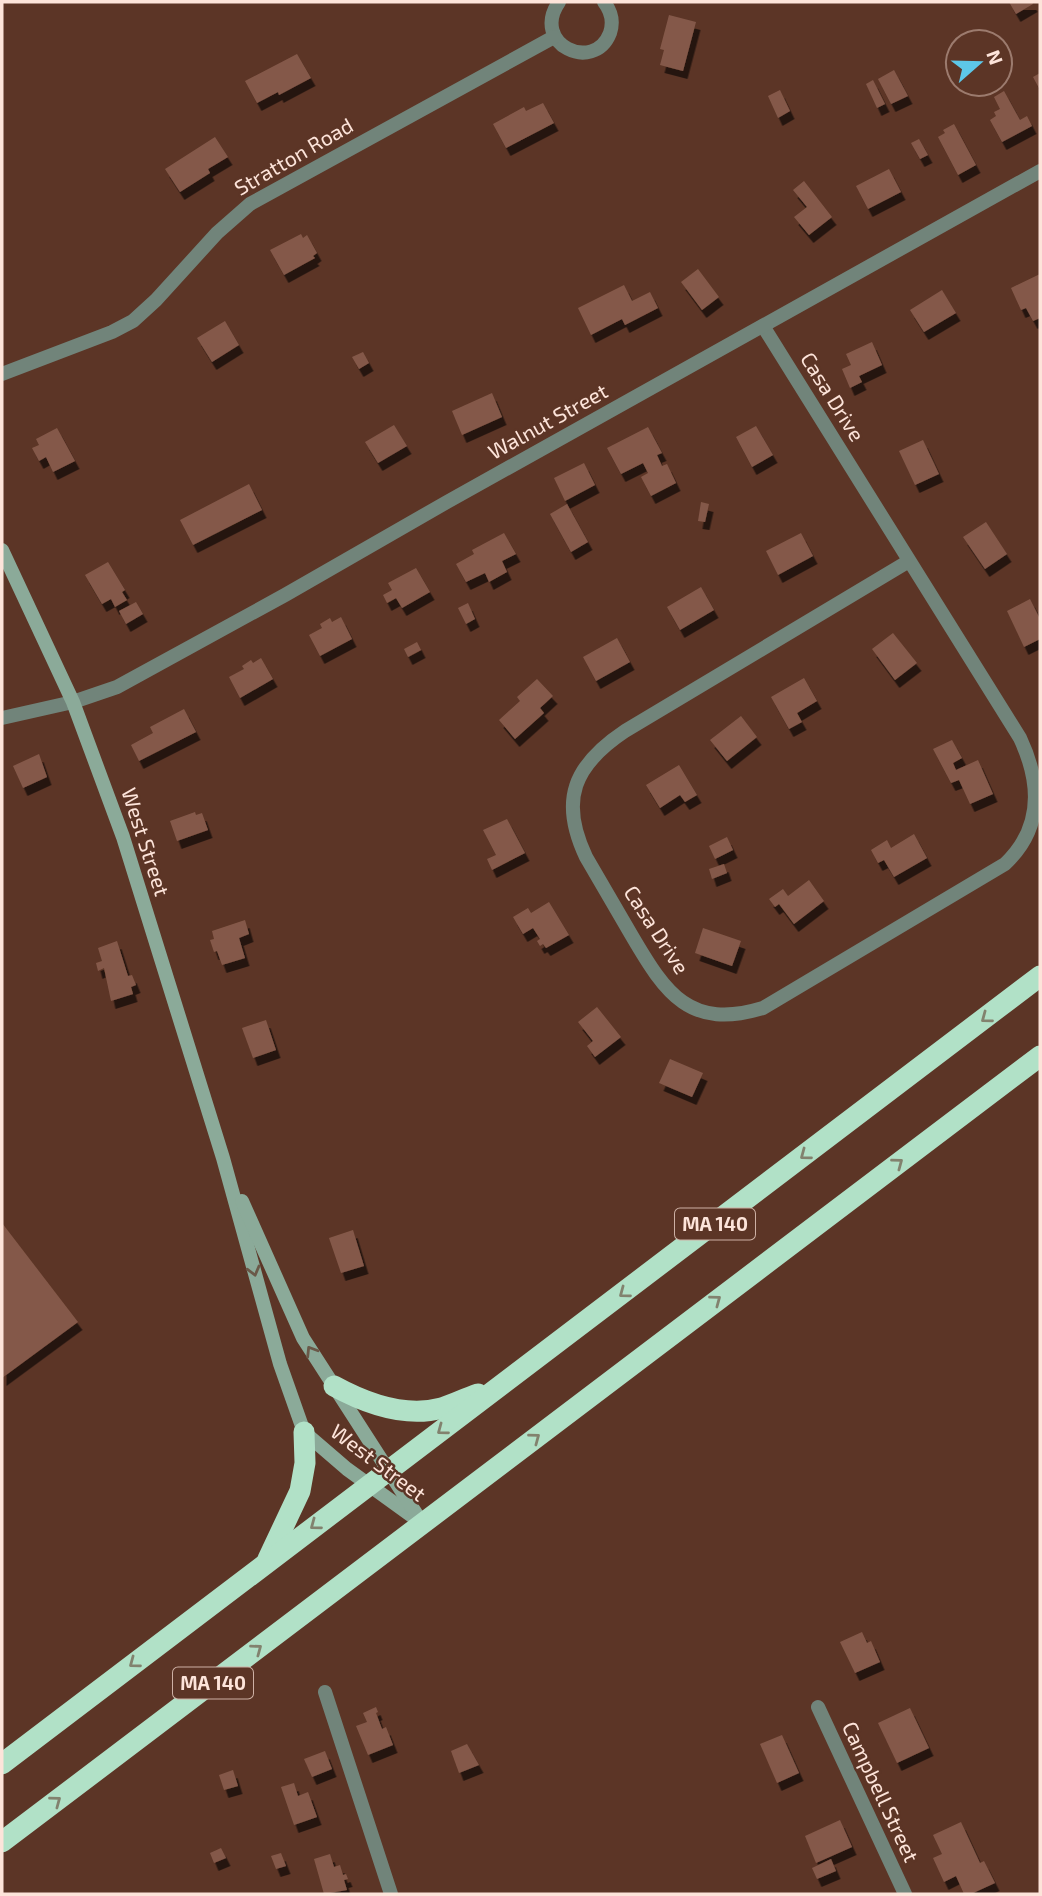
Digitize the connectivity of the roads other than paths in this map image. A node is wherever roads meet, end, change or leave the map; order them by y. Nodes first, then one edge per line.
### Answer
1 (559, 2) edge
2 (604, 2) edge
3 (554, 37) junction
4 (1040, 171) edge
5 (763, 326) junction
6 (2, 374) edge
7 (2, 550) edge
8 (909, 561) junction
9 (73, 702) junction
10 (2, 718) edge
11 (1040, 976) edge
12 (1040, 1056) edge
13 (223, 1158) junction
14 (503, 1384) junction
15 (334, 1387) junction
16 (304, 1432) junction
17 (388, 1470) junction
18 (370, 1484) junction
19 (423, 1524) junction
20 (267, 1562) junction
21 (325, 1692) dead end
22 (818, 1707) dead end
23 (2, 1764) edge
24 (2, 1842) edge
25 (391, 1894) edge
26 (905, 1894) edge

1 - 3 street
2 - 3 street
3 - 6 street, Stratton Road
4 - 5 street, Walnut Street
5 - 8 street, Casa Drive
5 - 9 street, Walnut Street
7 - 9 street, West Street
8 - 8 street, Casa Drive
9 - 10 street, Walnut Street
9 - 13 street, West Street
11 -> 14 highway, MA 140
19 -> 12 highway, MA 140
15 -> 13 street, West Street
13 -> 16 street, West Street
14 - 15 highway
14 -> 17 highway, MA 140
15 - 17 street, West Street
16 - 18 street, West Street
16 - 20 highway
17 - 18 highway, MA 140
17 - 19 street, West Street
18 - 19 street, West Street
18 -> 20 highway, MA 140
24 -> 19 highway, MA 140
20 -> 23 highway, MA 140
21 - 25 street
22 - 26 street, Campbell Street

